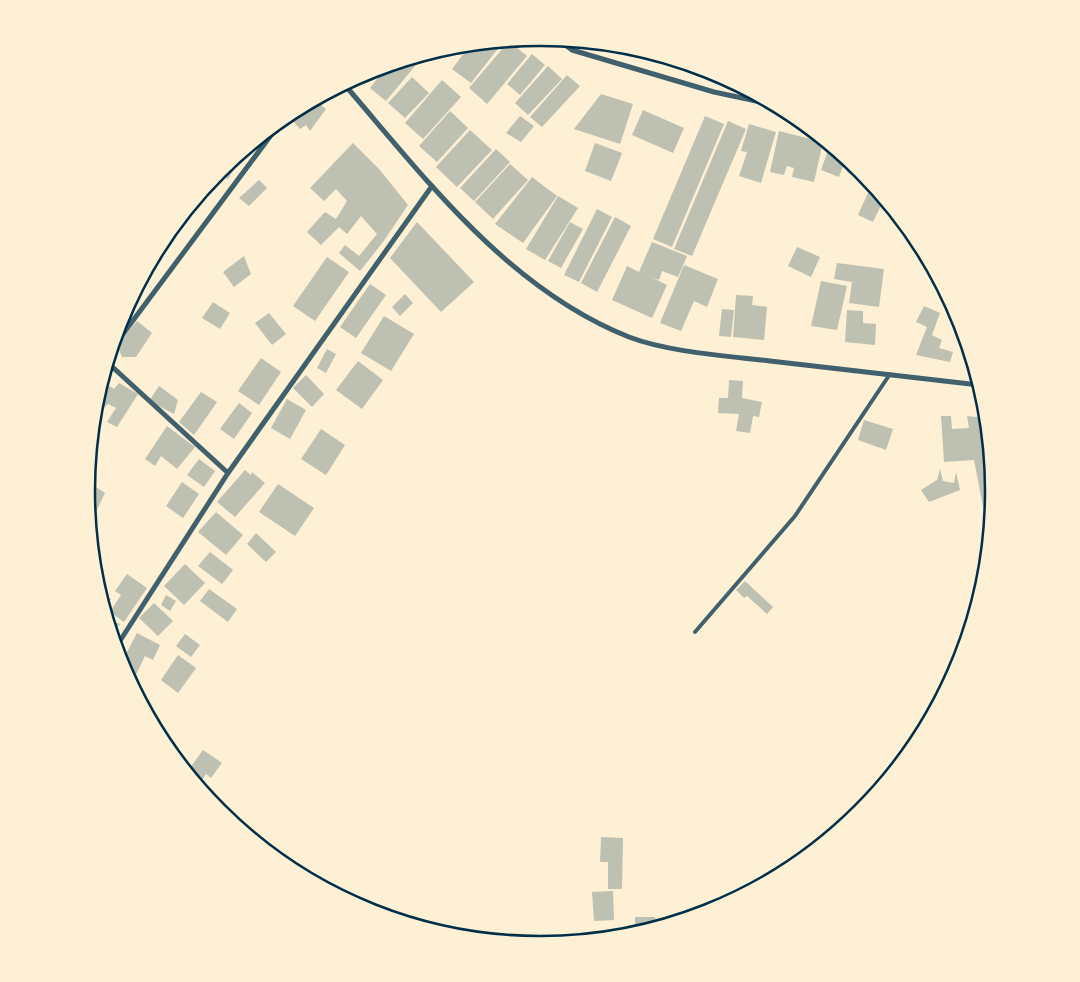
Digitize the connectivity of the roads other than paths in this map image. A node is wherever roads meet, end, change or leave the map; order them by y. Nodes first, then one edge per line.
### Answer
1 (568, 47) edge
2 (349, 89) edge
3 (751, 100) edge
4 (269, 138) edge
5 (432, 186) junction
6 (125, 331) edge
7 (113, 367) edge
8 (890, 374) junction
9 (972, 384) edge
10 (228, 473) junction
11 (695, 632) dead end
12 (121, 639) edge

1 - 3 street
2 - 5 street
4 - 6 street
5 - 8 street
5 - 10 street
7 - 10 street
8 - 9 street
8 - 11 lane
10 - 12 street

